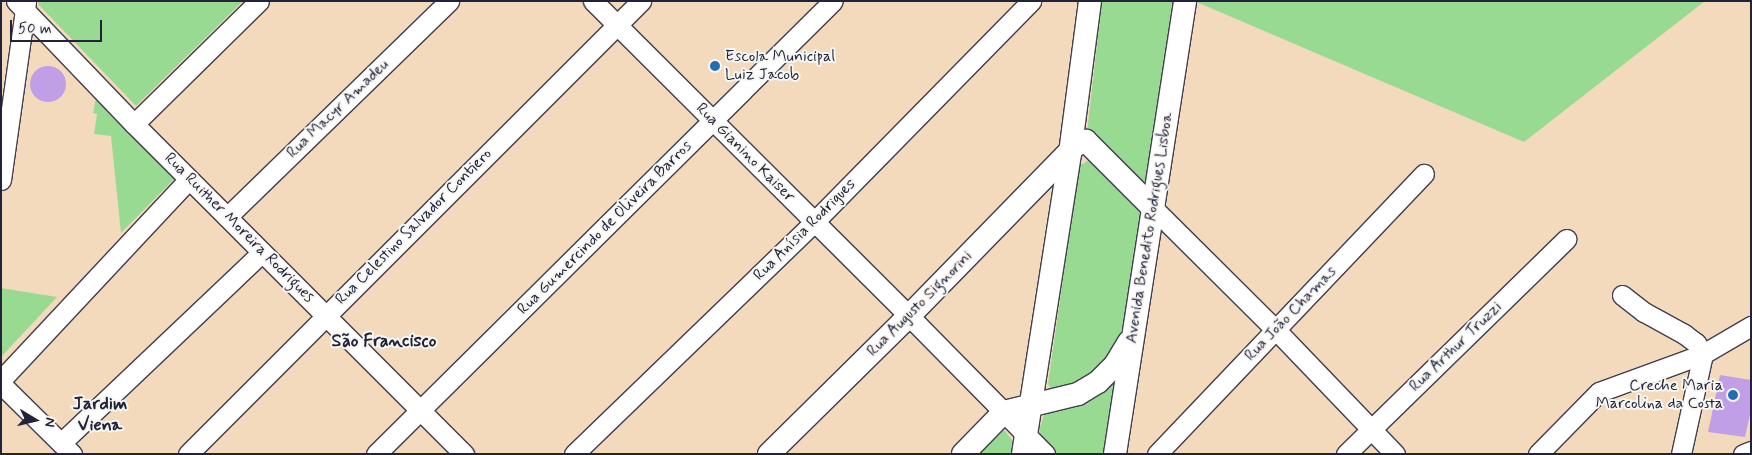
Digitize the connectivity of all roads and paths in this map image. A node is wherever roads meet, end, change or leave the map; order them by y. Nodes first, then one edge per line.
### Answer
1 (259, 1) edge
2 (449, 1) edge
3 (593, 1) edge
4 (640, 1) edge
5 (833, 1) edge
6 (1031, 1) edge
7 (1090, 1) edge
8 (1185, 1) edge
9 (22, 4) edge
10 (618, 24) junction
11 (713, 120) junction
12 (134, 124) junction
13 (1070, 153) junction
14 (1424, 174) dead end
15 (189, 179) junction
16 (1, 180) edge
17 (1154, 209) junction
18 (227, 217) junction
19 (814, 222) junction
20 (1566, 239) dead end
21 (262, 252) junction
22 (1622, 295) dead end
23 (326, 316) junction
24 (909, 316) junction
25 (1751, 326) edge
26 (1276, 330) junction
27 (1134, 333) junction
28 (1703, 354) junction
29 (1, 382) edge
30 (1031, 406) junction
31 (420, 410) junction
32 (1004, 412) junction
33 (1371, 430) junction
34 (1024, 444) edge
35 (67, 448) edge
36 (1751, 451) edge
37 (188, 454) edge
38 (376, 454) edge
39 (464, 454) edge
40 (574, 454) edge
41 (769, 454) edge
42 (962, 454) edge
43 (1045, 454) edge
44 (1116, 454) edge
45 (1157, 454) edge
46 (1346, 454) edge
47 (1395, 454) edge
48 (1538, 454) edge
49 (1681, 454) edge
50 (1743, 454) edge

1 - 12 street
2 - 18 street, Rua Macyr Amadeu
3 - 10 street, Rua Gianino Kaiser
4 - 10 street, Rua Celestino Salvador Contiero
5 - 11 street, Rua Gumercindo de Oliveira Barros
6 - 19 street, Rua Anísia Rodrigues
7 - 13 main road
8 - 17 main road, Avenida Benedito Rodrigues Lisboa
9 - 12 street, Rua Ruither Moreira Rodrigues
9 - 16 street
10 - 11 street, Rua Gianino Kaiser
10 - 23 street, Rua Celestino Salvador Contiero
11 - 19 street, Rua Gianino Kaiser
11 - 31 street, Rua Gumercindo de Oliveira Barros
12 - 15 street, Rua Ruither Moreira Rodrigues
13 - 17 main road
13 - 24 main road, Rua Augusto Signorini
13 - 30 main road
14 - 26 street, Rua João Chamas
15 - 18 street, Rua Ruither Moreira Rodrigues
15 - 29 street
17 - 26 street
17 - 27 main road, Avenida Benedito Rodrigues Lisboa
18 - 21 street, Rua Ruither Moreira Rodrigues
19 - 24 street, Rua Gianino Kaiser
19 - 40 street, Rua Anísia Rodrigues
20 - 33 street, Rua Arthur Truzzi
21 - 23 street, Rua Ruither Moreira Rodrigues
21 - 35 street
22 - 28 street
23 - 31 street, Rua Ruither Moreira Rodrigues
23 - 37 street, Rua Celestino Salvador Contiero
24 - 32 street, Rua Gianino Kaiser
24 - 41 main road, Rua Augusto Signorini
25 - 28 street
26 - 33 street
26 - 45 street, Rua João Chamas
27 - 30 main road
27 - 44 main road, Avenida Benedito Rodrigues Lisboa
28 - 48 street
28 - 49 street
29 - 35 street
30 - 32 main road
30 - 34 main road
31 - 38 street, Rua Gumercindo de Oliveira Barros
31 - 39 street, Rua Ruither Moreira Rodrigues
32 - 34 street, Rua Gianino Kaiser
32 - 42 main road
33 - 46 street, Rua Arthur Truzzi
33 - 47 street
34 - 43 street, Rua Gianino Kaiser
36 - 50 street

